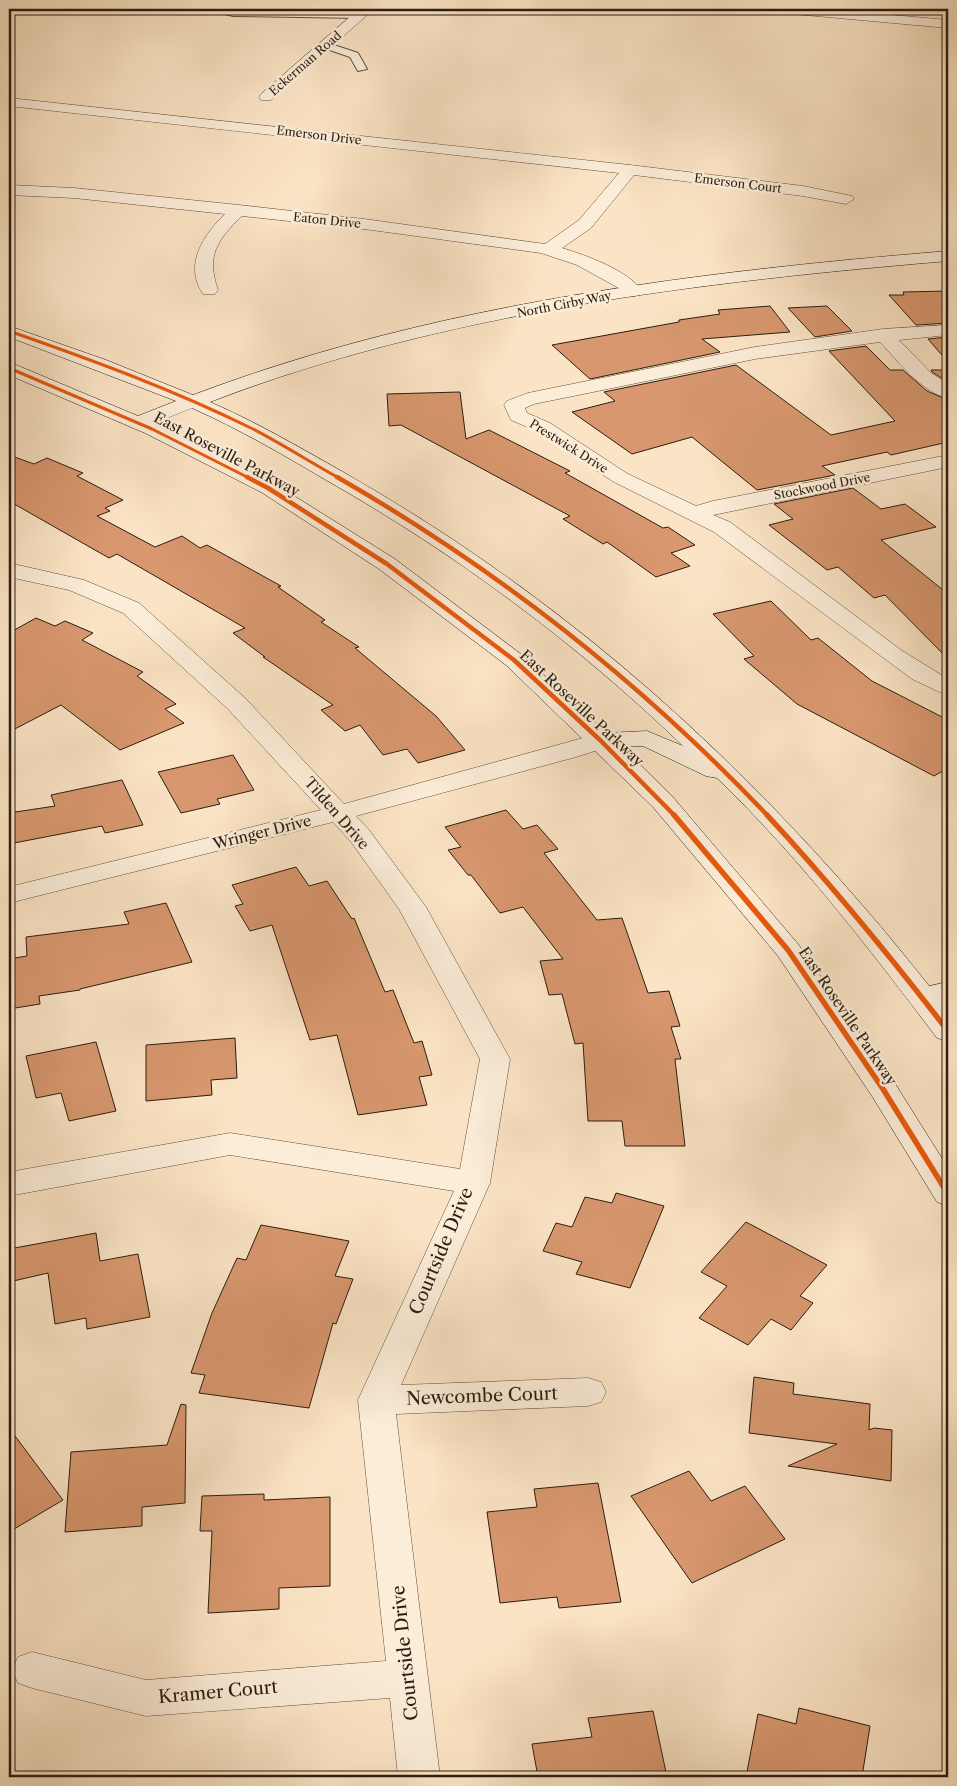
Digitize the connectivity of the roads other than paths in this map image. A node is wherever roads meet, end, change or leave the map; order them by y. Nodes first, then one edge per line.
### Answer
1 (211, 9) edge
2 (783, 9) edge
3 (363, 12) edge
4 (856, 12) edge
5 (948, 24) edge
6 (325, 45) junction
7 (362, 69) dead end
8 (266, 98) dead end
9 (9, 102) edge
10 (630, 170) junction
11 (9, 190) edge
12 (846, 199) dead end
13 (239, 210) junction
14 (548, 249) junction
15 (948, 256) edge
16 (209, 290) dead end
17 (633, 291) junction
18 (948, 330) edge
19 (9, 331) edge
20 (883, 336) junction
21 (9, 368) edge
22 (948, 392) edge
23 (190, 402) junction
24 (138, 422) junction
25 (948, 461) edge
26 (696, 514) junction
27 (11, 573) edge
28 (948, 689) edge
29 (601, 741) junction
30 (738, 783) junction
31 (339, 813) junction
32 (9, 895) edge
33 (936, 994) edge
34 (948, 1031) edge
35 (474, 1183) junction
36 (9, 1184) edge
37 (948, 1194) edge
38 (588, 1392) dead end
39 (376, 1400) junction
40 (32, 1670) dead end
41 (408, 1678) junction
42 (419, 1777) edge

1 - 3 lane
2 - 4 street
3 - 6 street, Eckerman Road
4 - 5 street
6 - 7 lane
6 - 8 street, Eckerman Road
9 - 10 street, Emerson Drive
10 - 12 street, Emerson Court
10 - 14 street
11 - 13 street, Eaton Drive
13 - 14 street, Eaton Drive
13 - 16 street
14 - 17 street, Eaton Drive
15 - 17 street, North Cirby Way
17 - 23 street, North Cirby Way
18 - 20 street, Prestwick Drive
19 - 23 street, East Roseville Parkway
20 - 22 street
20 - 26 street, Prestwick Drive
21 - 24 street, East Roseville Parkway
23 - 24 street, North Cirby Way
23 - 30 street, East Roseville Parkway
24 - 29 street, East Roseville Parkway
25 - 26 street, Stockwood Drive
26 - 28 street, Prestwick Drive
27 - 31 street, Tilden Drive
29 - 30 street, Wringer Drive
29 - 31 street, Wringer Drive
29 - 37 street, East Roseville Parkway
30 - 33 street, East Roseville Parkway
31 - 32 street, Wringer Drive
31 - 35 street, Tilden Drive
33 - 34 street, East Roseville Parkway
35 - 36 street, Courtside Drive
35 - 39 street, Courtside Drive
38 - 39 street, Newcombe Court
39 - 41 street, Courtside Drive
40 - 41 street, Kramer Court
41 - 42 street, Courtside Drive

